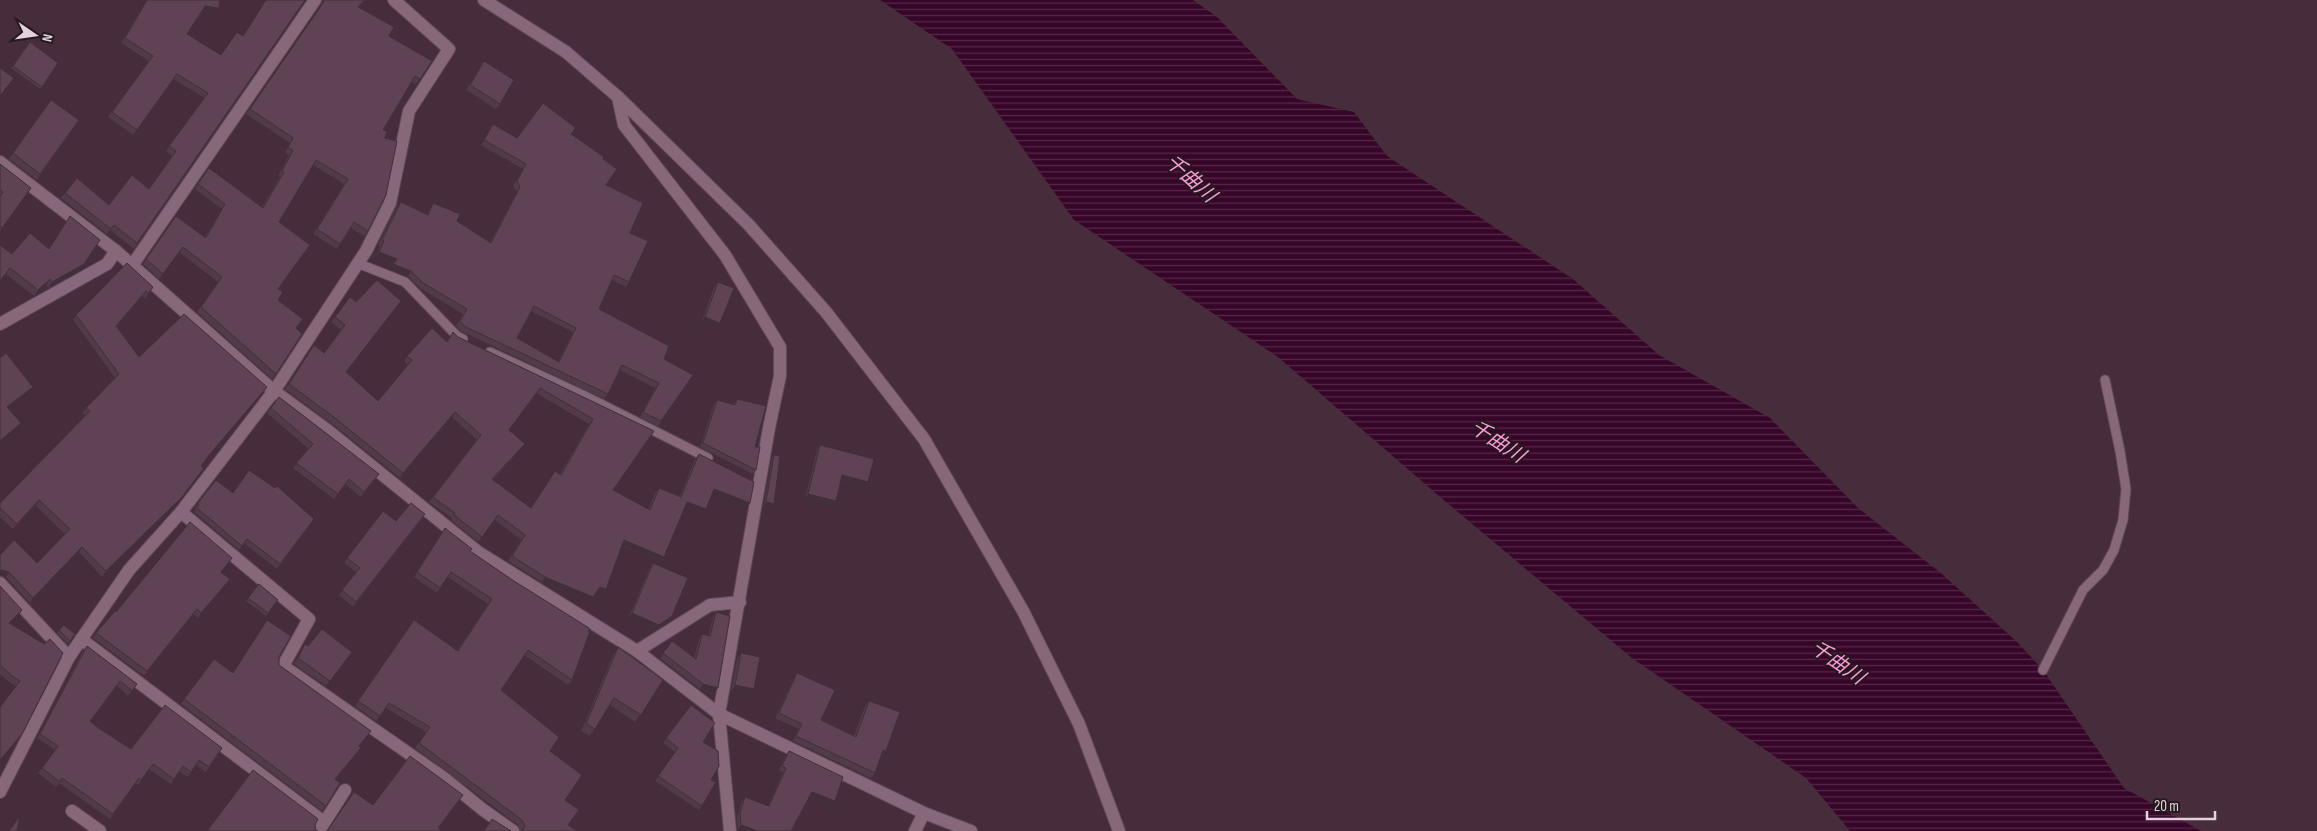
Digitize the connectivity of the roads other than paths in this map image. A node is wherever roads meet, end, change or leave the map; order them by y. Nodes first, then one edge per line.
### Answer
1 (315, 0) edge
2 (394, 0) edge
3 (484, 0) edge
4 (618, 96) junction
5 (0, 162) edge
6 (116, 251) junction
7 (357, 263) junction
8 (132, 264) junction
9 (0, 324) edge
10 (2105, 380) dead end
11 (274, 391) junction
12 (715, 462) edge
13 (181, 512) junction
14 (0, 583) edge
15 (740, 602) junction
16 (81, 639) junction
17 (637, 651) junction
18 (69, 656) junction
19 (2043, 670) dead end
20 (719, 714) junction
21 (345, 790) dead end
22 (0, 792) edge
23 (72, 811) dead end
24 (924, 813) junction
25 (322, 826) edge
26 (100, 831) edge
27 (513, 831) edge
28 (730, 831) edge
29 (915, 831) edge
30 (971, 831) edge
31 (1119, 831) edge

1 - 8 street
2 - 7 street
3 - 4 street
4 - 15 street
4 - 31 street
5 - 6 street
6 - 8 street
6 - 9 street
7 - 11 street
7 - 12 lane
8 - 11 street
10 - 19 lane
11 - 13 street
11 - 17 street
13 - 16 street
13 - 27 street
14 - 18 street
15 - 17 street
15 - 20 street
16 - 18 street
16 - 25 street
17 - 20 street
18 - 22 street
20 - 24 street
20 - 28 street
21 - 25 street
23 - 26 street
24 - 29 street
24 - 30 street

